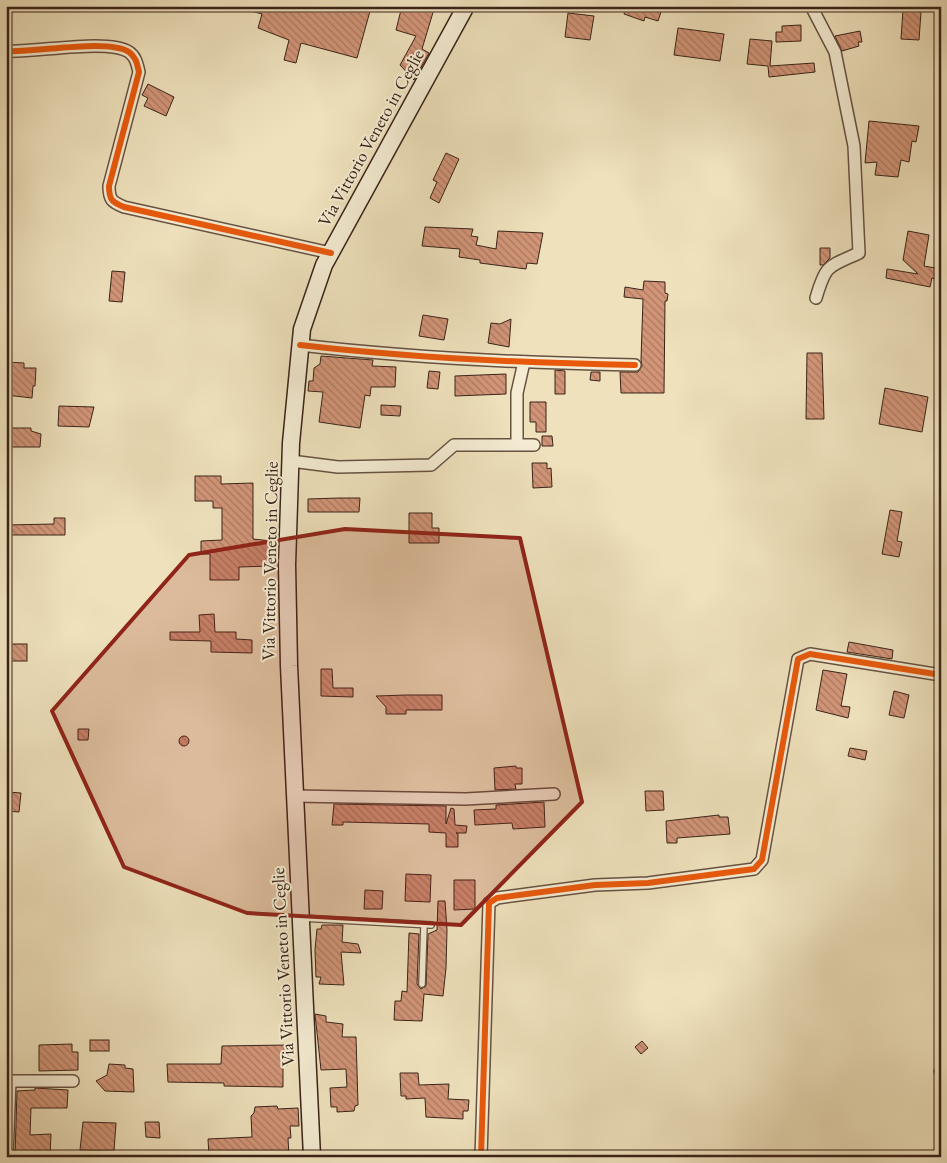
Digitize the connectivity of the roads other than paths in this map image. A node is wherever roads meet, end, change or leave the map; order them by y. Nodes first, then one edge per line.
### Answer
1 (466, 6) edge
2 (811, 6) edge
3 (6, 51) edge
4 (331, 253) junction
5 (816, 298) dead end
6 (300, 345) junction
7 (524, 362) junction
8 (635, 365) dead end
9 (517, 443) junction
10 (534, 445) dead end
11 (290, 461) junction
12 (941, 675) edge
13 (554, 794) dead end
14 (294, 796) junction
15 (300, 918) junction
16 (424, 925) junction
17 (431, 925) dead end
18 (422, 984) dead end
19 (8, 1081) edge
20 (73, 1081) dead end
21 (7, 1157) edge
22 (312, 1157) edge
23 (481, 1157) edge

1 - 4 main road, Via Vittorio Veneto in Ceglie
2 - 5 street
3 - 4 street
4 - 6 main road, Via Vittorio Veneto in Ceglie
6 - 7 street
6 - 11 main road, Via Vittorio Veneto in Ceglie
7 - 8 street
7 - 9 street
9 - 10 street
9 - 11 street
11 - 14 main road, Via Vittorio Veneto in Ceglie
12 - 23 street
13 - 14 street
14 - 15 main road, Via Vittorio Veneto in Ceglie
15 - 16 lane
15 - 22 main road, Via Vittorio Veneto in Ceglie
16 - 17 lane
16 - 18 lane
19 - 20 street
19 - 21 street

